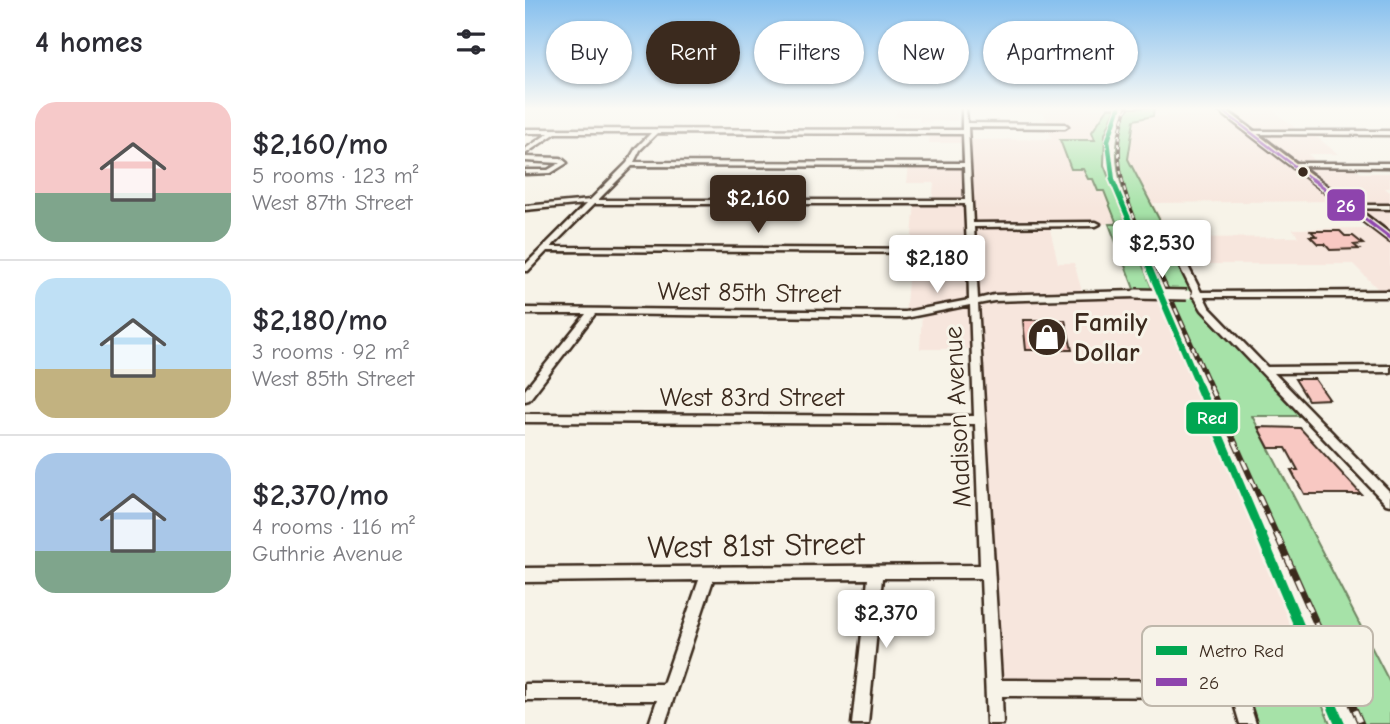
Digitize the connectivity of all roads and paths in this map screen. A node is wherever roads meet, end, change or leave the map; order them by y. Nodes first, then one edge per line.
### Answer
1 (540, 142) edge
2 (645, 142) edge
3 (966, 142) edge
4 (1264, 142) edge
5 (525, 152) edge
6 (525, 159) edge
7 (630, 164) junction
8 (967, 165) junction
9 (1296, 165) junction
10 (1390, 165) edge
11 (525, 172) edge
12 (591, 202) junction
13 (968, 202) junction
14 (1349, 207) junction
15 (1390, 207) edge
16 (525, 208) edge
17 (1096, 224) dead end
18 (971, 225) junction
19 (1165, 229) dead end
20 (1390, 238) edge
21 (545, 249) junction
22 (971, 251) junction
23 (525, 269) edge
24 (1390, 294) edge
25 (1192, 295) junction
26 (974, 304) junction
27 (593, 310) junction
28 (525, 311) edge
29 (1390, 369) edge
30 (1264, 370) junction
31 (525, 397) edge
32 (525, 418) edge
33 (979, 420) junction
34 (1390, 500) edge
35 (988, 571) junction
36 (876, 572) junction
37 (525, 575) edge
38 (708, 575) junction
39 (994, 688) junction
40 (1142, 689) edge
41 (525, 692) edge
42 (668, 692) junction
43 (1242, 706) edge
44 (657, 724) edge
45 (860, 724) edge
46 (995, 724) edge
47 (1248, 724) edge

1 - 5 street
2 - 7 street
3 - 8 street, Madison Avenue
4 - 9 main road
6 - 11 street
7 - 8 street
7 - 12 street
8 - 13 street, Madison Avenue
9 - 10 street
9 - 14 main road
12 - 13 street
12 - 16 street
12 - 21 street
13 - 18 street, Madison Avenue
14 - 15 street
14 - 20 main road
17 - 18 street
18 - 22 street, Madison Avenue
19 - 25 street
21 - 22 street
21 - 23 street
22 - 26 street, Madison Avenue
24 - 25 street, West 85th Street
25 - 26 street, West 85th Street, bridge
25 - 30 street
26 - 27 street, West 85th Street
26 - 33 street, Madison Avenue
27 - 28 street, West 85th Street
27 - 31 street
29 - 30 street
30 - 34 street
32 - 33 street, West 83rd Street
33 - 35 street, Madison Avenue
35 - 36 street, West 81st Street
35 - 39 street, Madison Avenue
36 - 38 street, West 81st Street
36 - 45 street
37 - 38 street, West 81st Street
38 - 42 street
39 - 40 street
39 - 46 street, Madison Avenue
41 - 42 street
42 - 44 street
43 - 47 street

